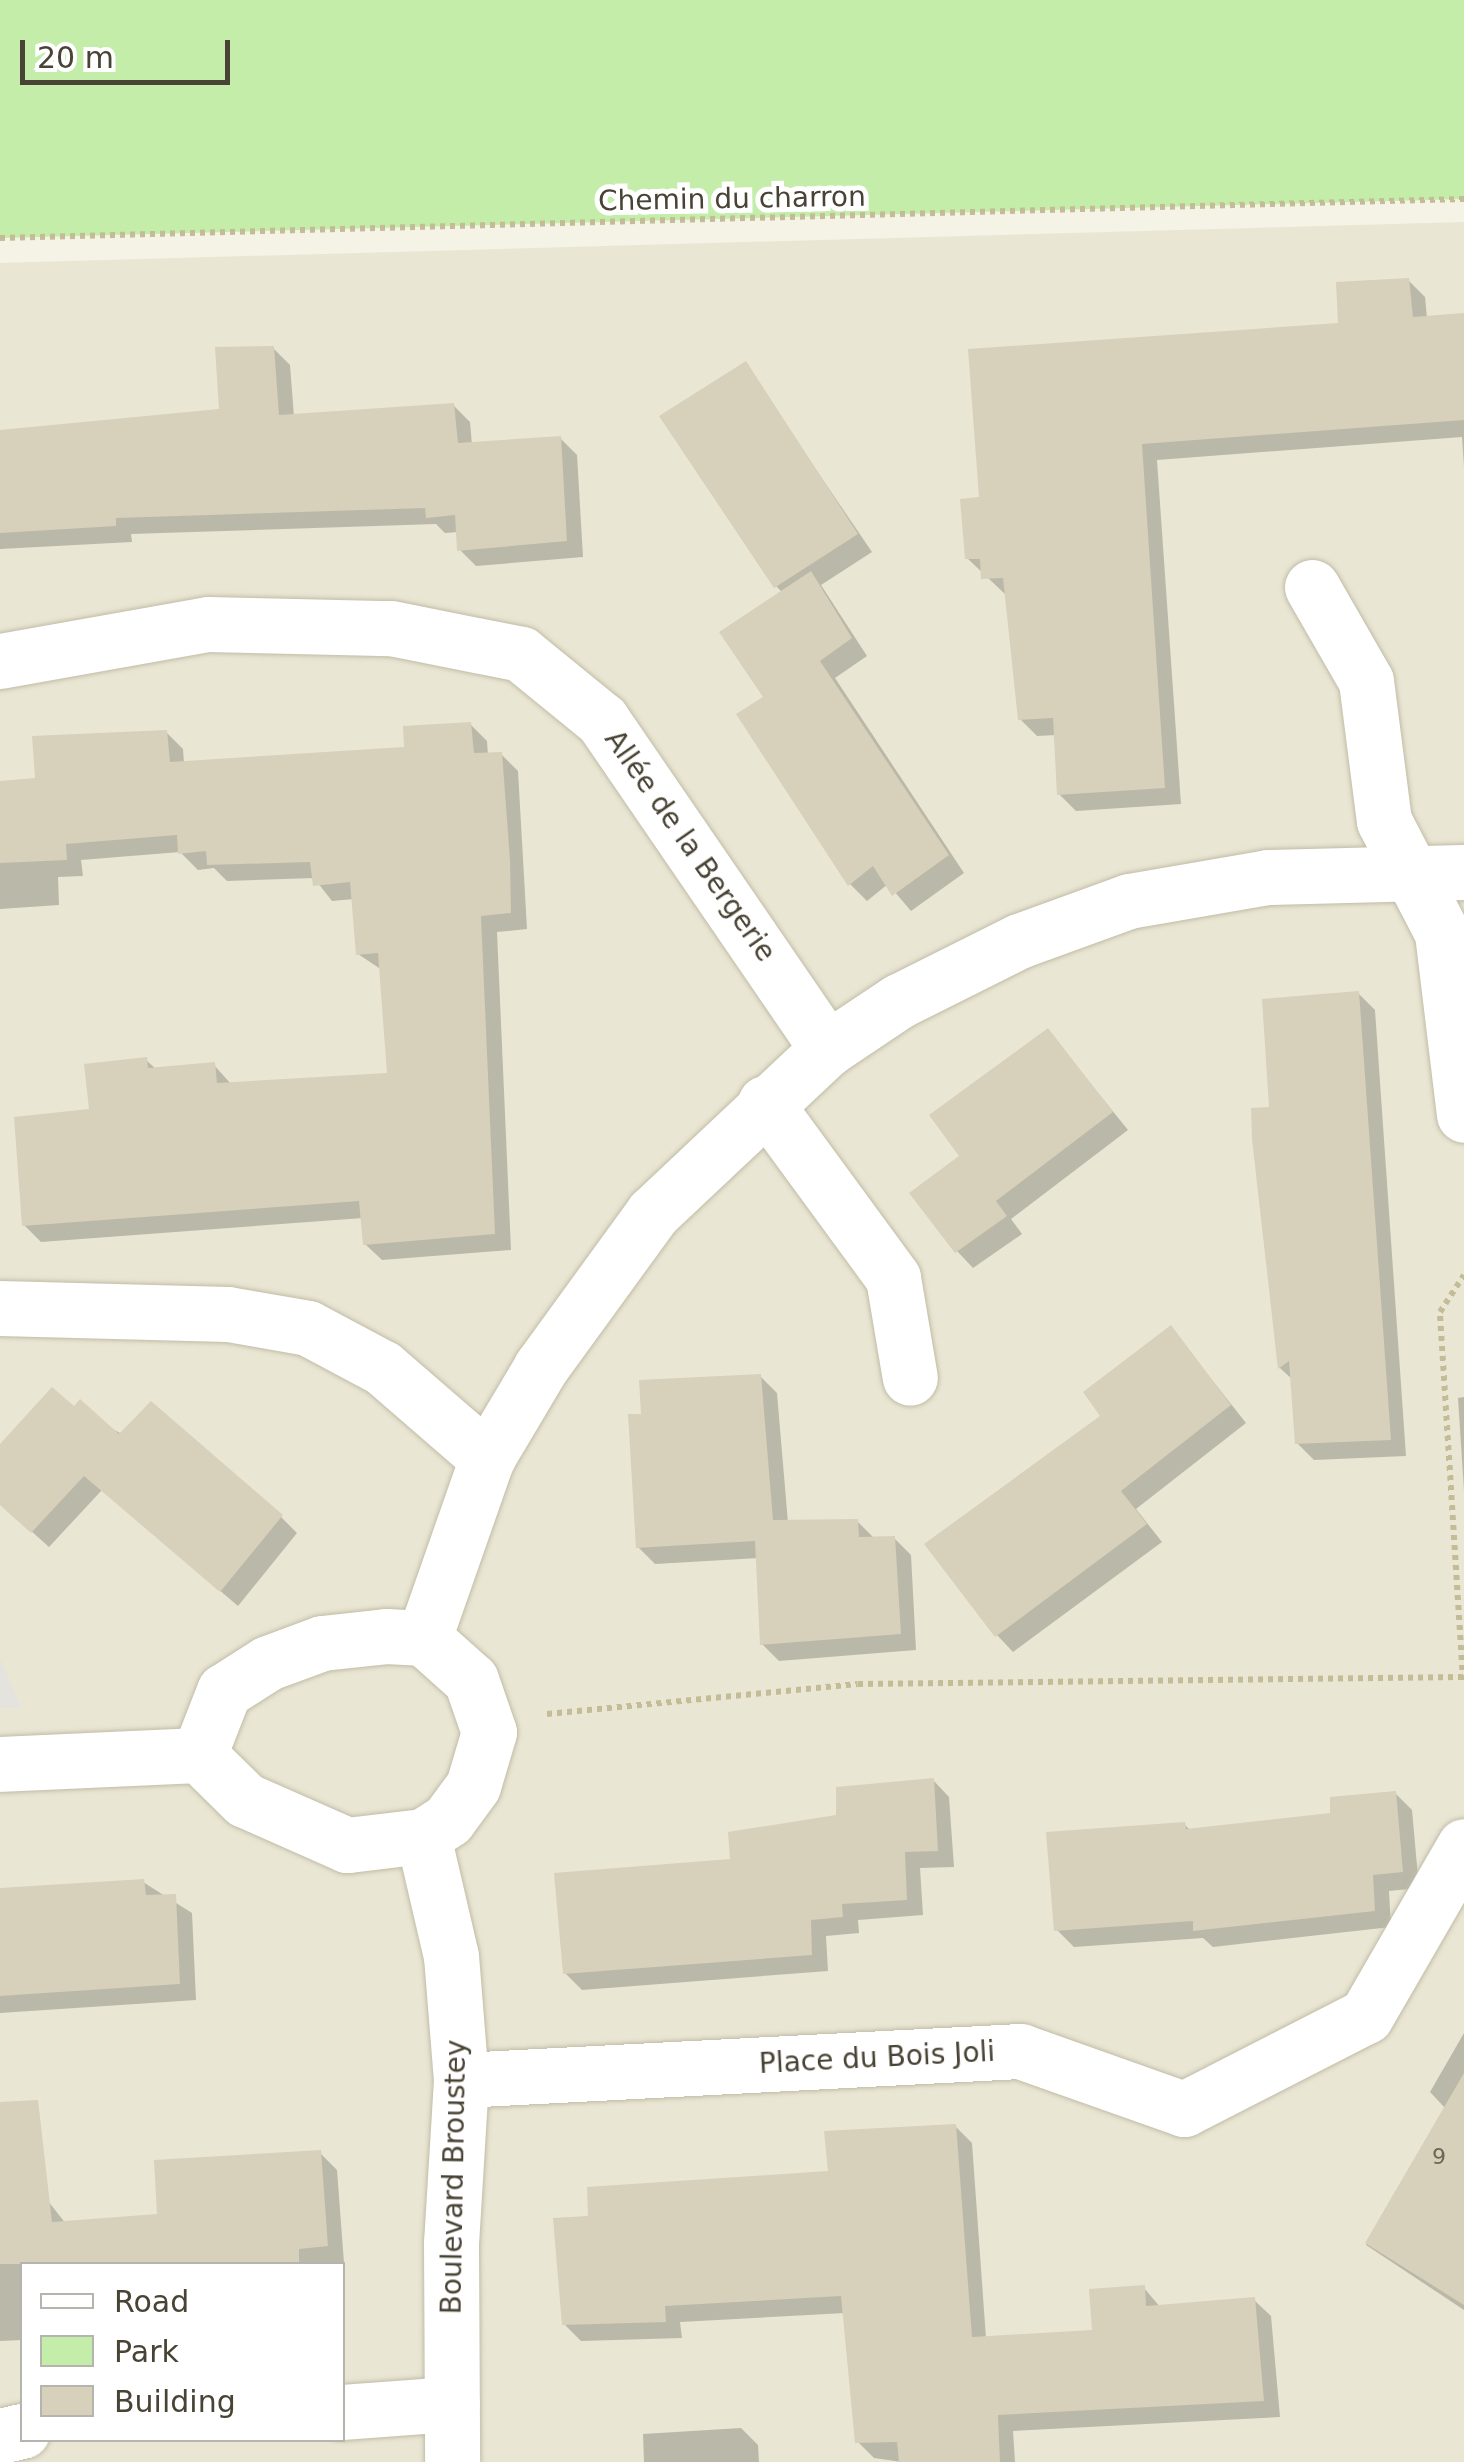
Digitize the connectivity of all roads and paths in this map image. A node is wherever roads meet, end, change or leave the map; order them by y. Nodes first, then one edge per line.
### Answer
1 (1464, 199) edge
2 (0, 238) edge
3 (1312, 588) dead end
4 (0, 661) edge
5 (1440, 872) edge
6 (827, 1049) junction
7 (765, 1103) junction
8 (1464, 1115) edge
9 (1464, 1275) edge
10 (0, 1308) edge
11 (910, 1378) dead end
12 (488, 1458) junction
13 (424, 1638) junction
14 (1463, 1679) edge
15 (489, 1732) junction
16 (199, 1755) junction
17 (0, 1764) edge
18 (424, 1836) junction
19 (1464, 1846) edge
20 (462, 2080) junction
21 (452, 2404) junction
22 (345, 2412) edge
23 (452, 2462) edge

1 - 2 path, Chemin du charron
3 - 5 street
4 - 6 street, Allée de la Bergerie
5 - 6 street
5 - 8 street
6 - 7 street
7 - 11 street
7 - 12 street
9 - 14 path
10 - 12 street
12 - 13 street
13 - 15 street
13 - 16 street
14 - 15 path
15 - 18 street
16 - 17 street
16 - 18 street
18 - 20 street, Boulevard Broustey
19 - 20 street, Place du Bois Joli
20 - 21 street, Boulevard Broustey
21 - 22 street
21 - 23 street, Boulevard Broustey

